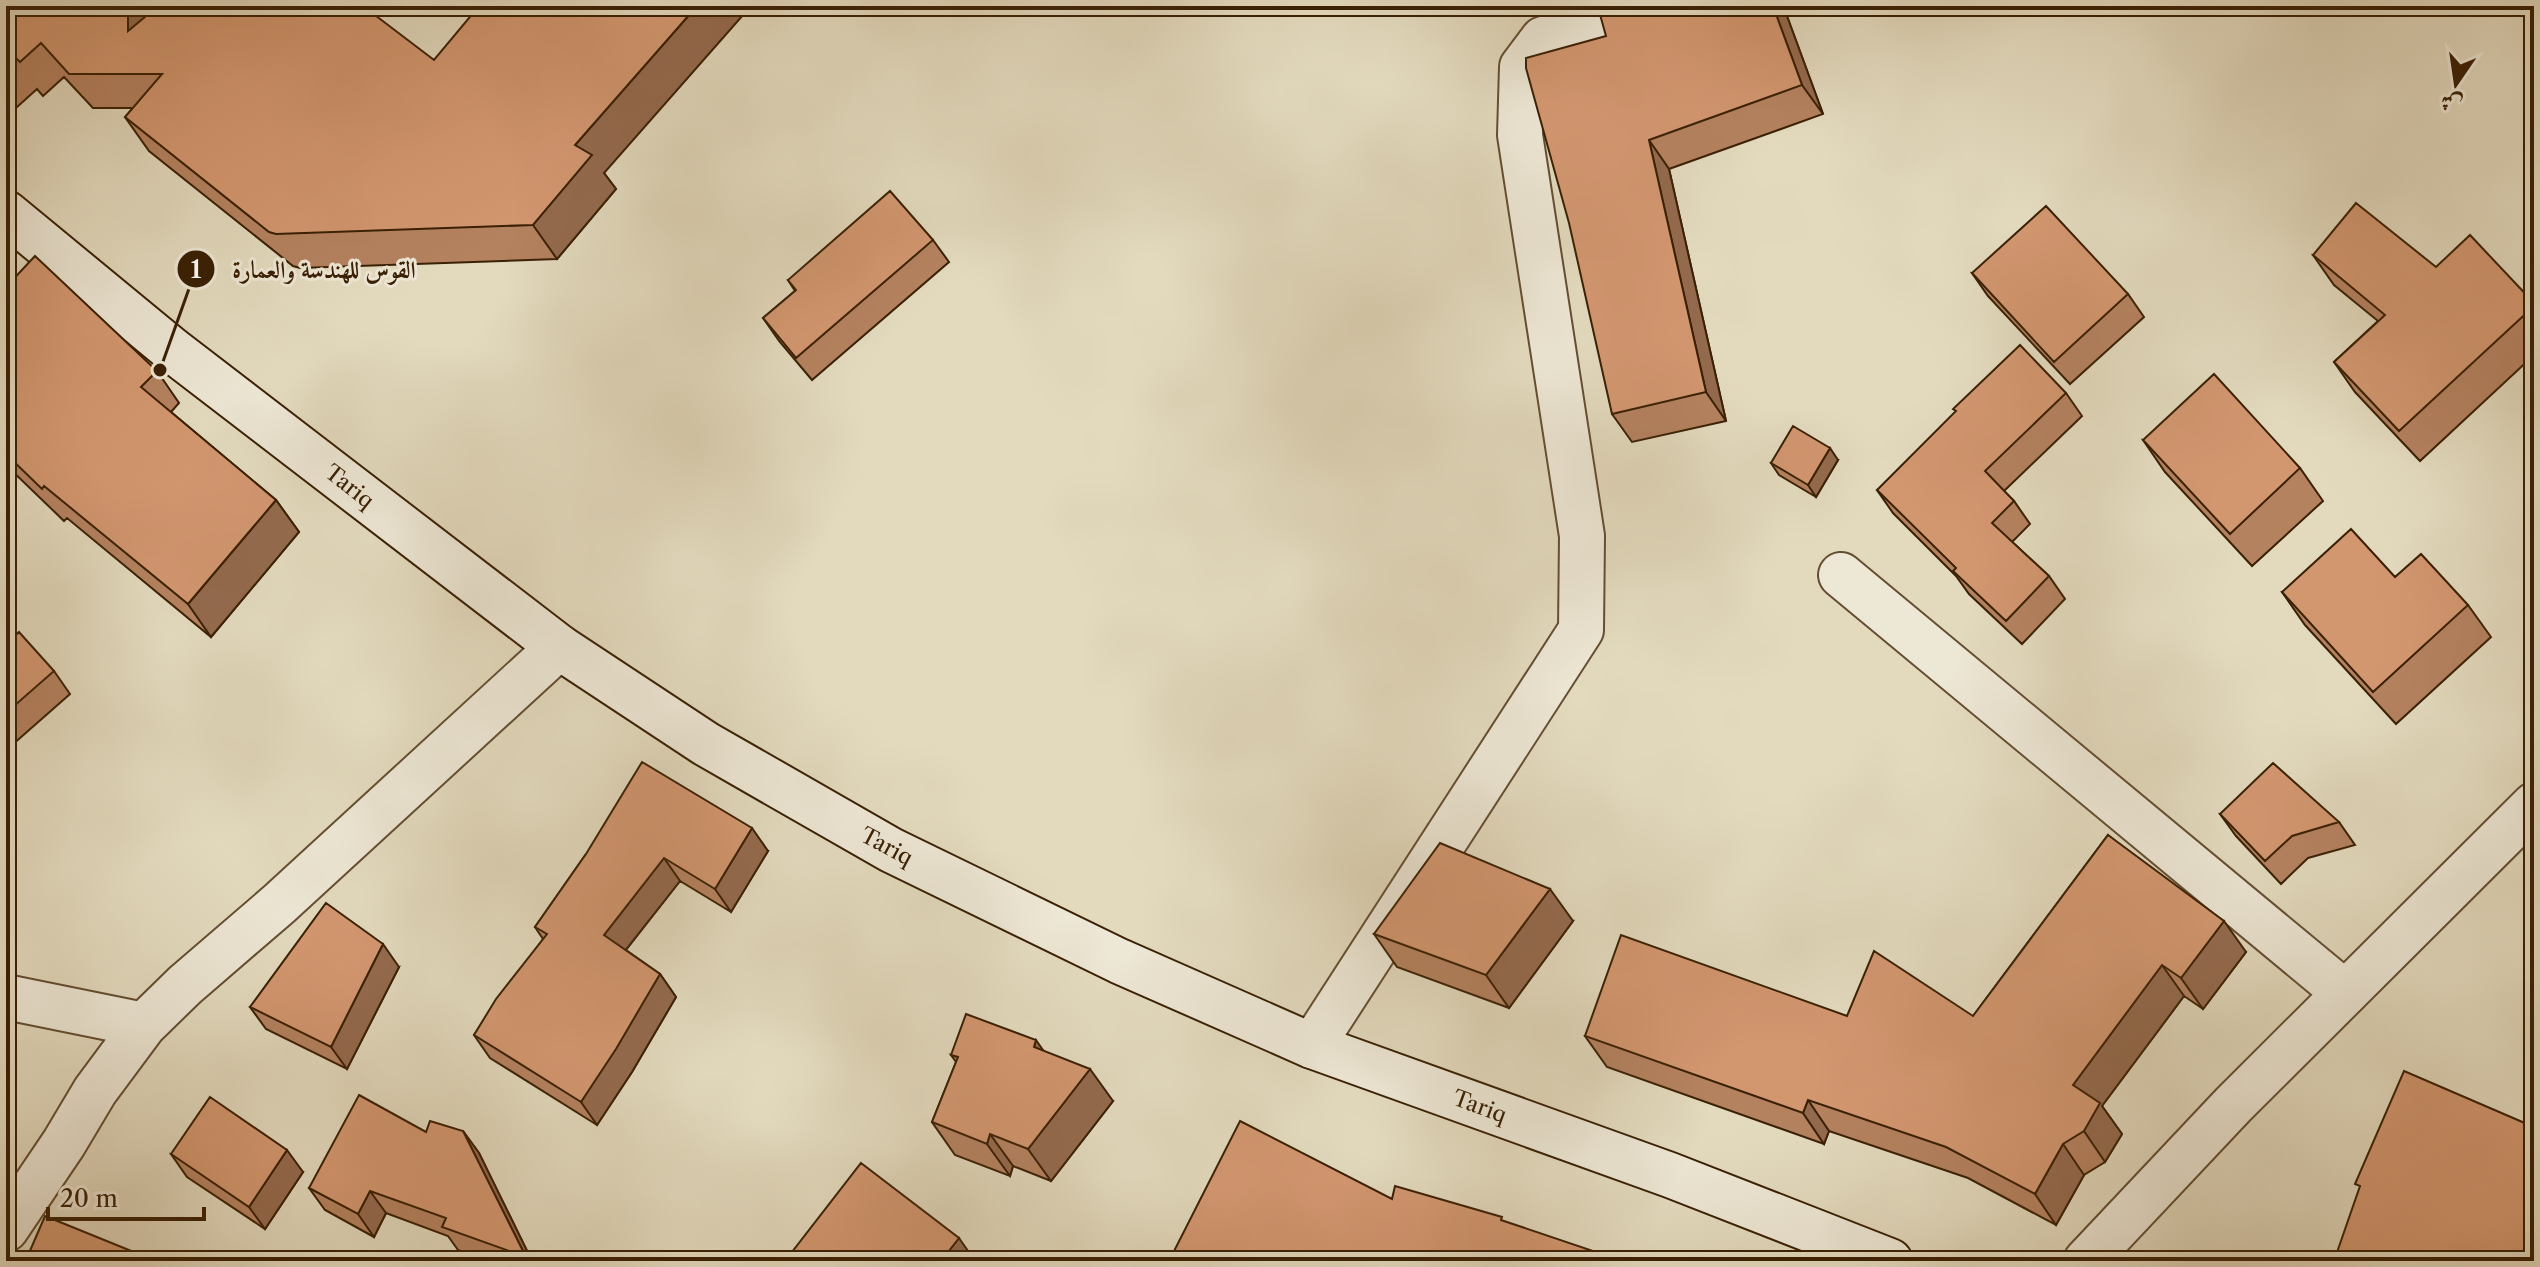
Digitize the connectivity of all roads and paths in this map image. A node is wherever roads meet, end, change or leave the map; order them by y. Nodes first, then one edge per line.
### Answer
1 (1641, 6) edge
2 (6, 213) edge
3 (1841, 575) dead end
4 (559, 647) junction
5 (2534, 805) edge
6 (2345, 993) junction
7 (6, 997) edge
8 (144, 1025) junction
9 (1312, 1046) junction
10 (6, 1229) edge
11 (1890, 1261) edge
12 (2086, 1261) edge

1 - 9 street
2 - 4 street, Tariq
3 - 6 street
4 - 8 street
4 - 9 street, Tariq
5 - 6 street
6 - 12 street
7 - 8 street
8 - 10 street
9 - 11 street, Tariq

